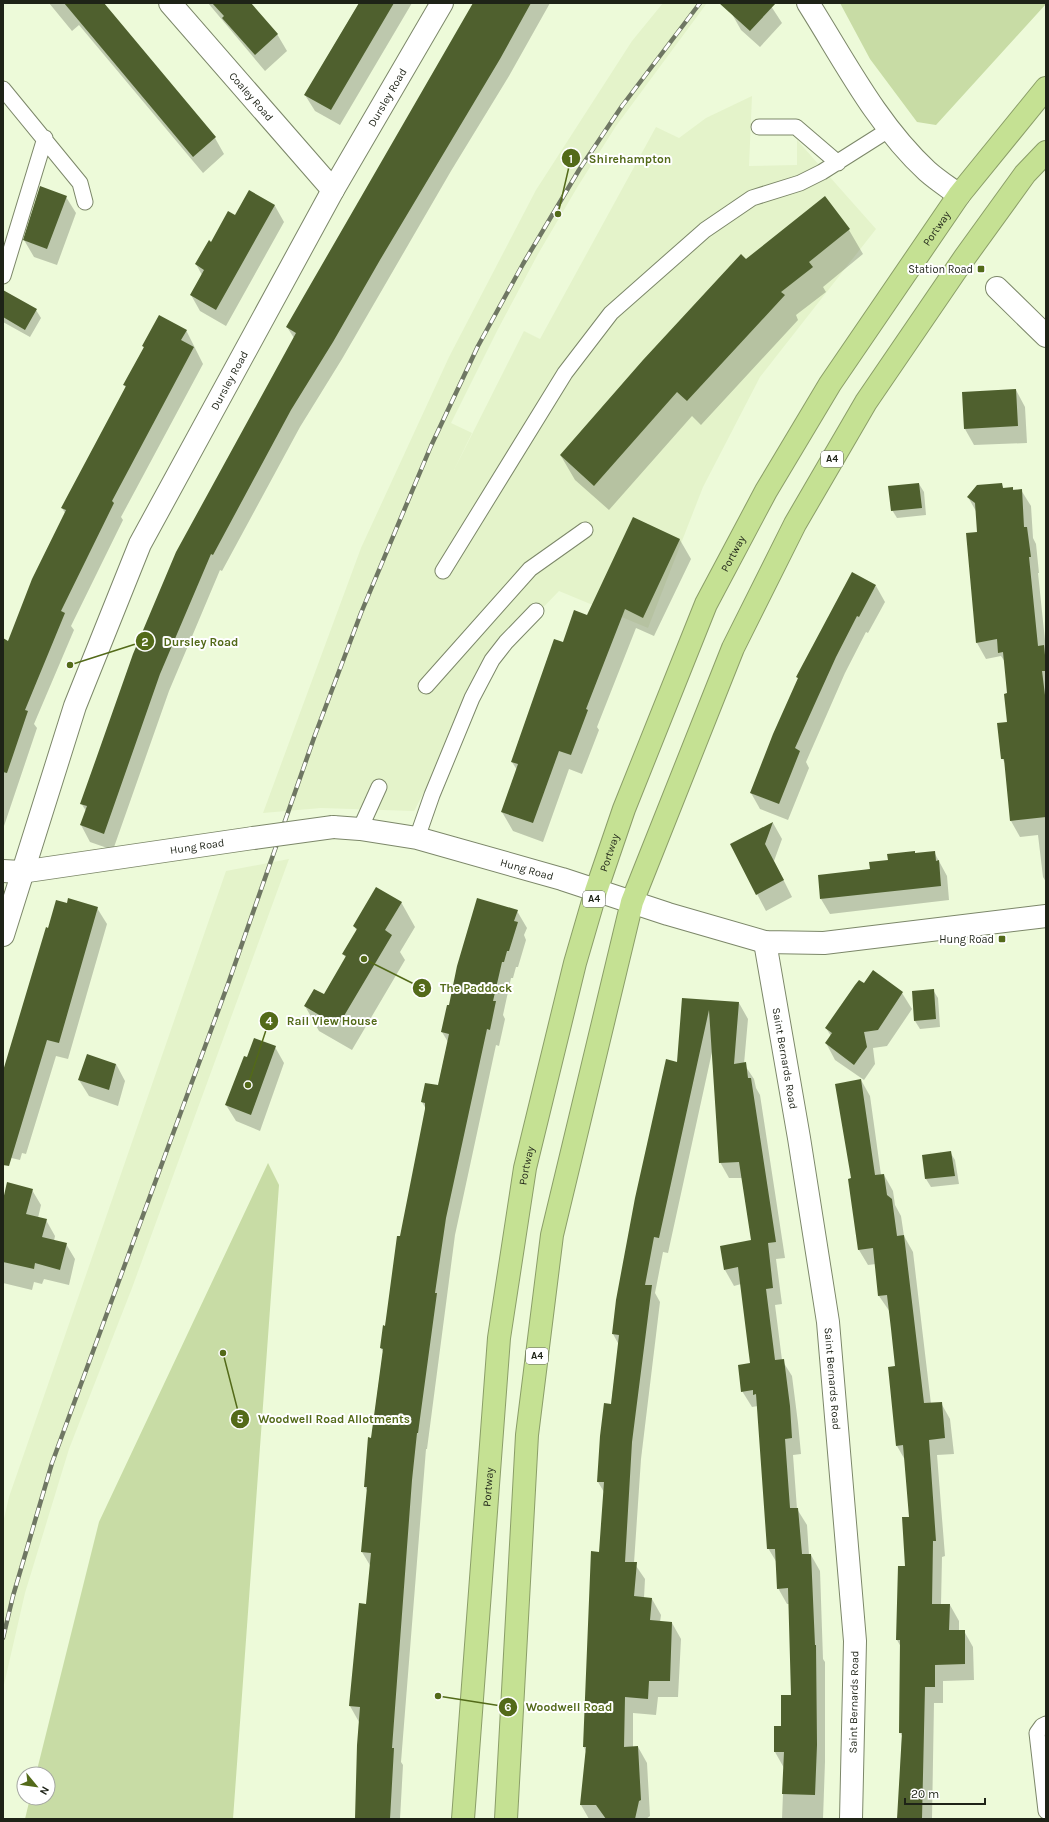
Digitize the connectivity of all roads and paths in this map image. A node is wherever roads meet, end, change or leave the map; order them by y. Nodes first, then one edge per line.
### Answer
1 (170, 3) edge
2 (442, 3) edge
3 (808, 3) edge
4 (1046, 88) edge
5 (3, 89) edge
6 (759, 127) dead end
7 (890, 129) junction
8 (45, 138) junction
9 (1046, 152) edge
10 (838, 163) junction
11 (333, 190) junction
12 (959, 195) junction
13 (85, 202) dead end
14 (3, 276) edge
15 (997, 288) dead end
16 (1046, 336) edge
17 (584, 530) dead end
18 (443, 571) dead end
19 (536, 611) dead end
20 (426, 686) dead end
21 (379, 787) dead end
22 (360, 829) junction
23 (417, 838) junction
24 (12, 872) edge
25 (596, 891) junction
26 (632, 902) junction
27 (1046, 916) edge
28 (3, 935) edge
29 (765, 942) junction
30 (1046, 1724) edge
31 (1046, 1811) edge
32 (463, 1819) edge
33 (506, 1819) edge
34 (851, 1819) edge

1 - 11 street, Coaley Road
2 - 11 street, Dursley Road
3 - 7 street
4 - 12 highway, Portway / A4
5 - 8 lane
6 - 10 lane
7 - 10 lane
7 - 12 street
8 - 13 lane
8 - 14 lane
9 - 26 highway, A4
10 - 18 lane
11 - 24 street, Dursley Road
12 - 25 highway, Portway / A4
15 - 16 street
17 - 20 lane
19 - 23 lane
21 - 22 lane
22 - 23 street, Hung Road
22 - 24 street, Hung Road, bridge
23 - 25 street, Hung Road
24 - 28 street, Dursley Road
25 - 26 street, Hung Road
25 - 32 highway, Portway / A4
26 - 29 street, Hung Road
26 - 33 highway, A4
27 - 29 street, Hung Road
29 - 34 street, Saint Bernards Road
30 - 31 lane

